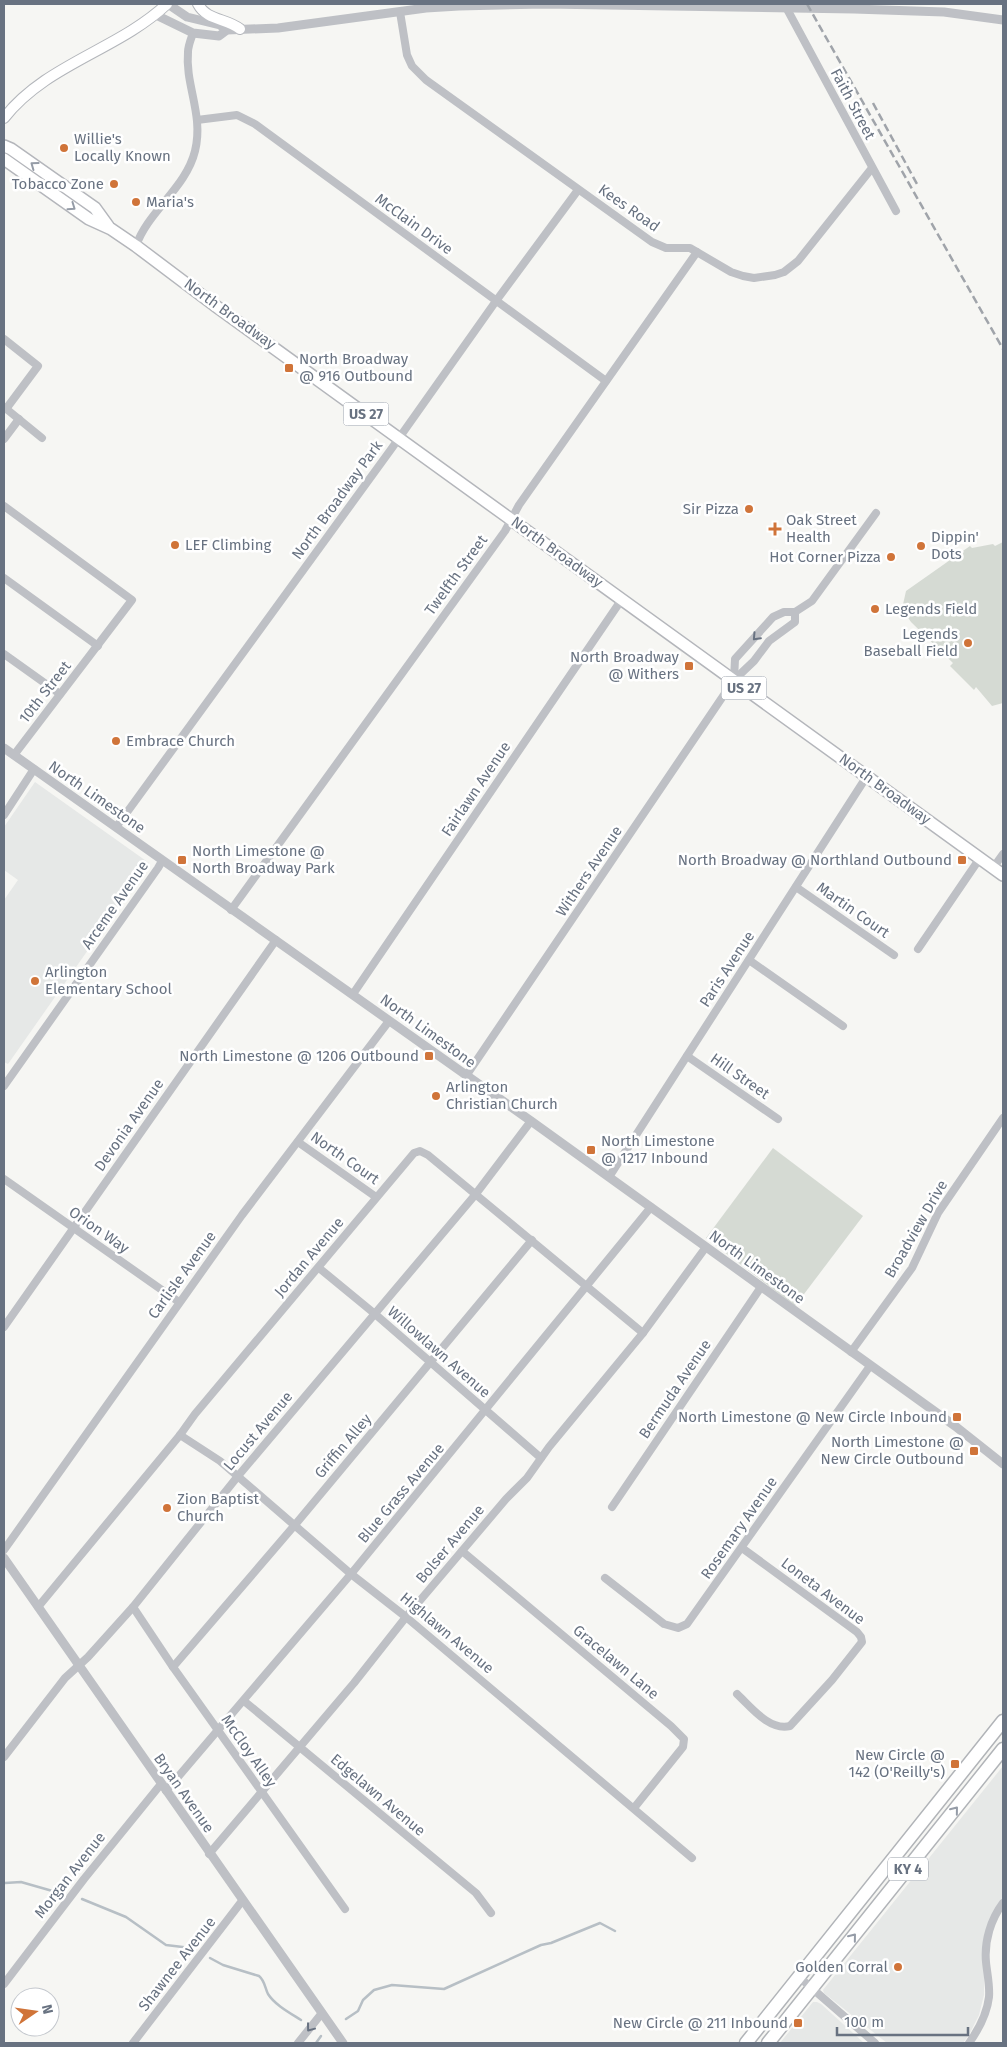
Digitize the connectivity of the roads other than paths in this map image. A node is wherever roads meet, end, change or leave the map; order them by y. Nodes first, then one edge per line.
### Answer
1 (168, 4) edge
2 (198, 4) edge
3 (830, 7) edge
4 (787, 8) junction
5 (400, 12) junction
6 (156, 15) junction
7 (1003, 20) edge
8 (240, 29) junction
9 (226, 30) junction
10 (193, 33) junction
11 (4, 118) edge
12 (197, 120) junction
13 (4, 146) edge
14 (4, 159) edge
15 (872, 168) junction
16 (578, 190) junction
17 (896, 211) dead end
18 (111, 229) junction
19 (136, 246) junction
20 (697, 252) junction
21 (496, 301) junction
22 (4, 339) edge
23 (606, 382) junction
24 (5, 408) edge
25 (19, 419) junction
26 (42, 438) dead end
27 (399, 438) junction
28 (4, 439) edge
29 (4, 506) edge
30 (876, 513) dead end
31 (512, 518) junction
32 (4, 578) edge
33 (622, 599) junction
34 (795, 612) junction
35 (98, 646) junction
36 (4, 654) edge
37 (734, 680) junction
38 (60, 694) junction
39 (4, 748) edge
40 (14, 755) junction
41 (34, 769) junction
42 (867, 776) junction
43 (4, 815) edge
44 (117, 826) junction
45 (1003, 854) edge
46 (980, 858) junction
47 (162, 861) junction
48 (994, 868) junction
49 (1003, 874) edge
50 (796, 887) junction
51 (231, 910) junction
52 (276, 940) junction
53 (918, 949) dead end
54 (894, 955) dead end
55 (749, 960) junction
56 (353, 994) junction
57 (389, 1021) junction
58 (843, 1026) dead end
59 (688, 1056) junction
60 (466, 1076) junction
61 (4, 1086) edge
62 (1003, 1118) edge
63 (778, 1119) dead end
64 (531, 1121) junction
65 (298, 1142) junction
66 (608, 1177) junction
67 (4, 1179) edge
68 (475, 1195) junction
69 (376, 1197) junction
70 (651, 1207) junction
71 (72, 1229) junction
72 (532, 1240) junction
73 (706, 1247) junction
74 (318, 1268) junction
75 (761, 1287) junction
76 (586, 1288) junction
77 (179, 1302) junction
78 (375, 1314) junction
79 (4, 1326) edge
80 (643, 1333) junction
81 (851, 1352) junction
82 (430, 1363) junction
83 (870, 1366) junction
84 (486, 1411) junction
85 (180, 1435) junction
86 (541, 1458) junction
87 (1003, 1464) edge
88 (238, 1476) junction
89 (612, 1507) dead end
90 (294, 1526) junction
91 (742, 1548) junction
92 (4, 1550) edge
93 (462, 1551) junction
94 (4, 1558) edge
95 (351, 1574) junction
96 (605, 1578) dead end
97 (38, 1607) junction
98 (133, 1607) junction
99 (406, 1616) junction
100 (78, 1664) junction
101 (173, 1667) junction
102 (736, 1694) dead end
103 (244, 1701) junction
104 (1003, 1721) edge
105 (218, 1730) junction
106 (299, 1747) junction
107 (1003, 1749) edge
108 (4, 1757) edge
109 (163, 1787) junction
110 (262, 1793) junction
111 (634, 1808) junction
112 (209, 1854) junction
113 (692, 1858) dead end
114 (242, 1901) junction
115 (1003, 1903) edge
116 (345, 1910) dead end
117 (491, 1913) dead end
118 (799, 1977) junction
119 (4, 1984) edge
120 (812, 1988) junction
121 (322, 2013) junction
122 (338, 2041) edge
123 (133, 2043) edge
124 (298, 2043) edge
125 (746, 2043) edge
126 (768, 2043) edge
127 (875, 2043) edge
128 (969, 2043) edge

1 - 6 main road
1 - 9 street
2 - 8 main road
3 - 4 street
3 - 7 street
4 - 5 street
4 - 15 street, Faith Street
5 - 8 street
5 - 16 street, Kees Road
6 - 10 street
6 - 11 main road
8 - 9 street
9 - 10 street
10 - 12 street
12 - 19 street
12 - 21 street, McClain Drive
18 -> 13 main road, North Broadway / US 27
14 -> 18 main road, North Broadway / US 27
15 - 17 street, Faith Street
15 - 20 street, Kees Road
16 - 20 street, Kees Road
16 - 21 street, North Broadway Park
18 - 19 main road, North Broadway / US 27
19 - 27 main road, North Broadway / US 27
20 - 23 street, Twelfth Street
21 - 23 street, McClain Drive
21 - 27 street, North Broadway Park
22 - 24 street
23 - 31 street, Twelfth Street
24 - 25 street
25 - 26 street
25 - 28 street
27 - 31 main road, North Broadway / US 27
27 - 44 street, North Broadway Park
29 - 35 street, 10th Street
30 - 34 street
31 - 33 main road, North Broadway / US 27
31 - 51 street, Twelfth Street
32 - 35 street
33 - 37 main road, North Broadway / US 27
33 - 56 street, Fairlawn Avenue
34 - 37 street
34 -> 37 street
35 - 38 street, 10th Street
36 - 38 street
37 - 42 main road, North Broadway / US 27
37 - 60 street, Withers Avenue
38 - 40 street, 10th Street
39 - 40 street, North Limestone
40 - 41 street, North Limestone
41 - 43 street
41 - 44 street, North Limestone
42 - 46 main road, North Broadway / US 27
42 - 50 street, Paris Avenue
44 - 47 street, North Limestone
45 - 48 street
46 - 48 main road, North Broadway / US 27
46 - 53 street
47 - 51 street, North Limestone
47 - 61 street, Arceme Avenue
48 - 49 main road, North Broadway / US 27
50 - 54 street, Martin Court
50 - 55 street, Paris Avenue
51 - 52 street, North Limestone
52 - 56 street, North Limestone
52 - 71 street, Devonia Avenue
55 - 58 street
55 - 59 street, Paris Avenue
56 - 57 street, North Limestone
57 - 60 street, North Limestone
57 - 65 street, Carlisle Avenue
59 - 63 street, Hill Street
59 - 66 street, Paris Avenue
60 - 64 street, North Limestone
62 - 81 street, Broadview Drive
64 - 66 street, North Limestone
64 - 68 street, Locust Avenue
65 - 69 street, North Court
65 - 77 street, Carlisle Avenue
66 - 70 street, North Limestone
67 - 71 street, Orion Way
68 - 69 street, Jordan Avenue
68 - 72 street, Jordan Avenue
68 - 78 street, Locust Avenue
69 - 74 street, Jordan Avenue
70 - 73 street, North Limestone
70 - 76 street, Blue Grass Avenue
71 - 77 street, Orion Way
71 - 79 street, Devonia Avenue
72 - 76 street, Jordan Avenue
72 - 82 street, Griffin Alley
73 - 75 street, North Limestone
73 - 80 street, Bolser Avenue
74 - 78 street, Willowlawn Avenue
74 - 85 street, Jordan Avenue
75 - 81 street, North Limestone
75 - 89 street, Bermuda Avenue
76 - 80 street, Jordan Avenue
76 - 84 street, Blue Grass Avenue
77 - 92 street, Carlisle Avenue
78 - 82 street, Willowlawn Avenue
78 - 88 street, Locust Avenue
80 - 86 street, Bolser Avenue
81 - 83 street, North Limestone
82 - 84 street, Willowlawn Avenue
82 - 90 street, Griffin Alley
83 - 87 street, North Limestone
83 - 91 street, Rosemary Avenue
84 - 86 street, Willowlawn Avenue
84 - 95 street, Blue Grass Avenue
85 - 88 street, Highlawn Avenue
85 - 97 street, Jordan Avenue
86 - 93 street, Bolser Avenue
88 - 90 street, Highlawn Avenue
88 - 98 street, Locust Avenue
90 - 95 street, Highlawn Avenue
90 - 101 street, Griffin Alley
91 - 96 street, Rosemary Avenue
91 - 102 street, Loneta Avenue
93 - 99 street, Bolser Avenue
93 - 111 street, Gracelawn Lane
94 - 97 street, Bryan Avenue
95 - 99 street, Highlawn Avenue
95 - 103 street, Blue Grass Avenue
97 - 100 street, Bryan Avenue
98 - 100 street, Locust Avenue
98 - 101 street, McCloy Alley
99 - 106 street, Bolser Avenue
99 - 111 street, Highlawn Avenue
100 - 108 street, Locust Avenue
100 - 109 street, Bryan Avenue
101 - 105 street, McCloy Alley
103 - 105 street, Blue Grass Avenue
103 - 106 street, Edgelawn Avenue
104 - 118 highway, KY 4
105 - 109 street, Blue Grass Avenue
105 - 110 street, McCloy Alley
106 - 110 street, Bolser Avenue
106 - 117 street, Edgelawn Avenue
120 -> 107 highway, KY 4
109 - 112 street, Bryan Avenue
109 - 119 street, Morgan Avenue
110 - 112 street, Bolser Avenue
110 - 116 street, McCloy Alley
111 - 113 street, Highlawn Avenue
112 - 114 street, Bryan Avenue
114 - 121 street, Bryan Avenue
114 - 123 street, Shawnee Avenue
115 - 128 street
118 - 120 street
118 - 125 highway, KY 4
120 - 126 highway, KY 4
120 - 127 street
121 - 122 street, Bryan Avenue
121 -> 124 street

